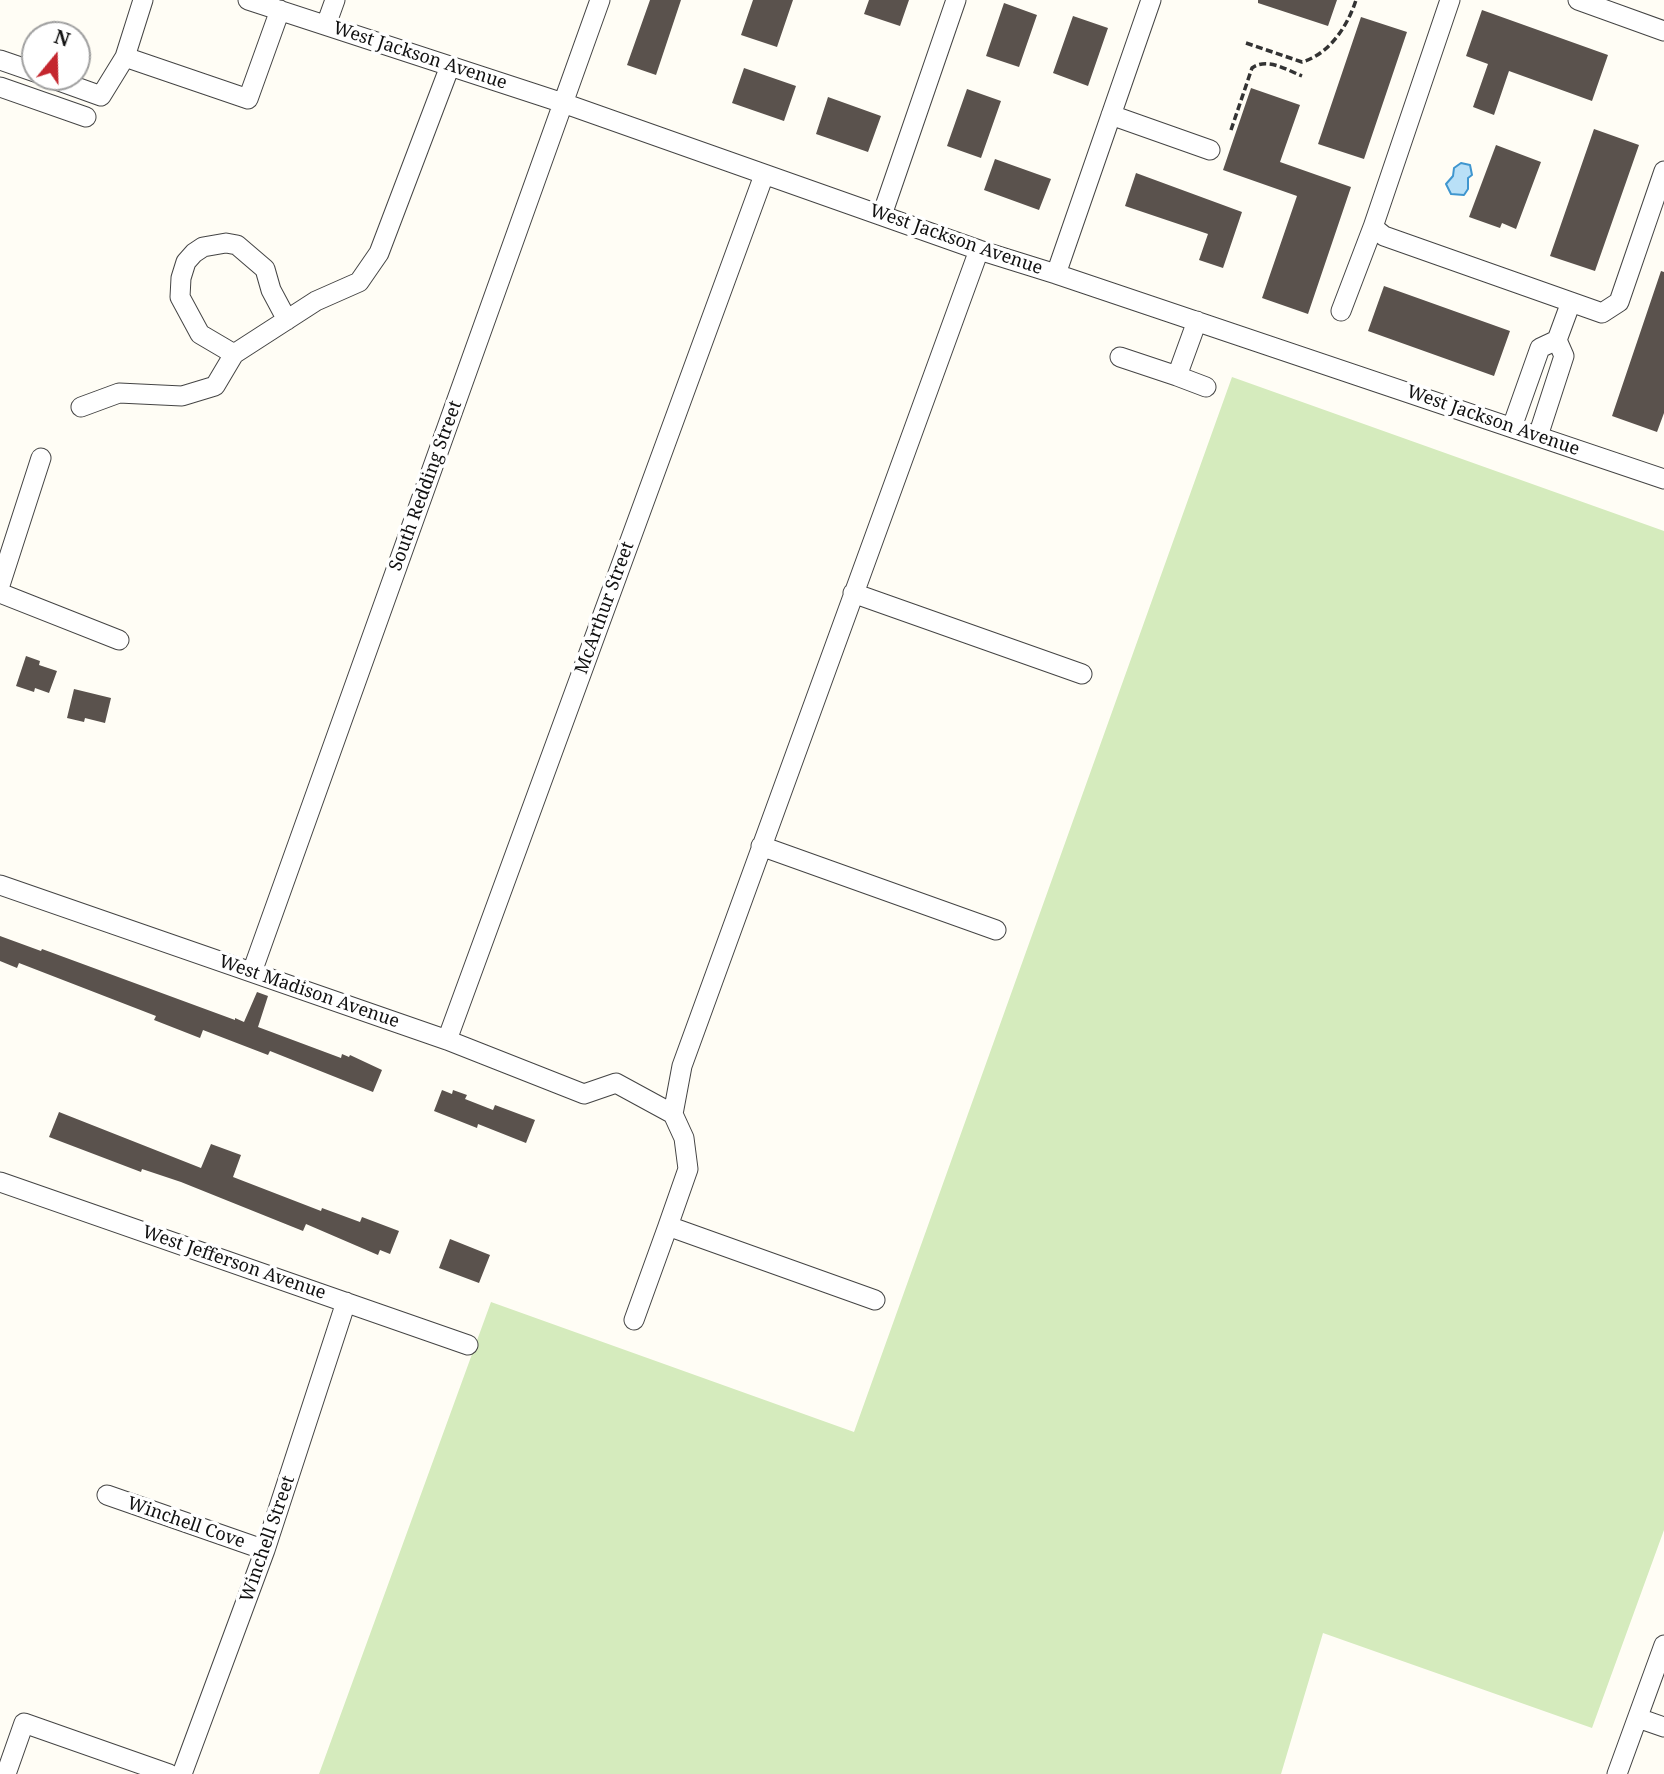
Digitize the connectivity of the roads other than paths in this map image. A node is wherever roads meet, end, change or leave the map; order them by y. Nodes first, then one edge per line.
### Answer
1 (142, 0) edge
2 (248, 0) edge
3 (335, 0) edge
4 (600, 0) edge
5 (956, 0) edge
6 (1151, 0) edge
7 (1450, 0) edge
8 (1578, 0) edge
9 (280, 10) junction
10 (326, 25) junction
11 (1664, 31) edge
12 (125, 57) junction
13 (0, 60) edge
14 (450, 66) junction
15 (21, 67) edge
16 (0, 87) edge
17 (88, 91) edge
18 (563, 103) junction
19 (1111, 115) junction
20 (86, 117) dead end
21 (1210, 150) dead end
22 (1664, 171) edge
23 (764, 175) junction
24 (882, 215) junction
25 (1373, 227) junction
26 (979, 250) junction
27 (1056, 274) junction
28 (1571, 302) junction
29 (1341, 311) dead end
30 (287, 320) junction
31 (1197, 321) junction
32 (1557, 340) junction
33 (234, 354) junction
34 (1120, 357) dead end
35 (1177, 376) junction
36 (1206, 387) dead end
37 (81, 407) dead end
38 (1512, 428) junction
39 (1538, 436) junction
40 (41, 458) dead end
41 (1664, 479) edge
42 (0, 584) edge
43 (0, 593) edge
44 (853, 593) junction
45 (119, 640) dead end
46 (1082, 674) dead end
47 (761, 846) junction
48 (0, 885) edge
49 (996, 930) dead end
50 (252, 972) junction
51 (447, 1040) junction
52 (673, 1114) junction
53 (0, 1182) edge
54 (668, 1226) junction
55 (875, 1300) dead end
56 (346, 1302) junction
57 (634, 1320) dead end
58 (468, 1345) dead end
59 (107, 1495) dead end
60 (265, 1550) junction
61 (1664, 1645) edge
62 (1638, 1718) junction
63 (1664, 1727) edge
64 (6, 1774) edge
65 (169, 1774) edge
66 (183, 1774) edge
67 (1617, 1774) edge

1 - 12 street
2 - 9 street, West Jackson Avenue
3 - 10 street
4 - 18 street, South Redding Street
5 - 24 street
6 - 19 street
7 - 25 street
8 - 11 street
9 - 10 street, West Jackson Avenue
9 - 12 street
10 - 14 street, West Jackson Avenue
12 - 17 street
13 - 15 street
14 - 18 street, West Jackson Avenue
14 - 30 street
16 - 20 street
18 - 23 street, West Jackson Avenue
18 - 50 street, South Redding Street
19 - 21 street
19 - 27 street
22 - 28 street
23 - 24 street, West Jackson Avenue
23 - 51 street, McArthur Street
24 - 26 street, West Jackson Avenue
25 - 28 street
25 - 29 street
26 - 27 street, West Jackson Avenue
26 - 44 street
27 - 31 street, West Jackson Avenue
28 - 32 street
30 - 33 street
30 - 33 street
31 - 35 street
31 - 38 street, West Jackson Avenue
32 - 38 street
32 - 39 street
33 - 37 street
34 - 35 street
35 - 36 street
38 - 39 street, West Jackson Avenue
39 - 41 street, West Jackson Avenue
40 - 42 street
43 - 45 street
44 - 46 street
44 - 47 street
47 - 49 street
47 - 52 street
48 - 50 street, West Madison Avenue
50 - 51 street, West Madison Avenue
51 - 52 street, West Madison Avenue
52 - 54 street
53 - 56 street, West Jefferson Avenue
54 - 55 street
54 - 57 street
56 - 58 street, West Jefferson Avenue
56 - 60 street, Winchell Street
59 - 60 street, Winchell Cove
60 - 66 street, Winchell Street
61 - 62 street
62 - 63 street
62 - 67 street
64 - 65 street

